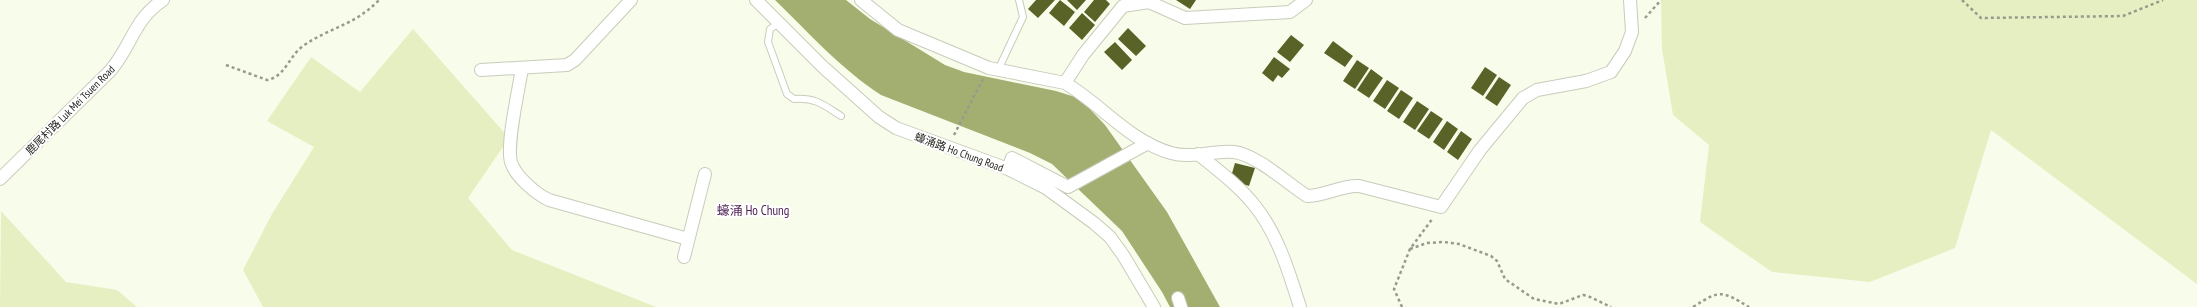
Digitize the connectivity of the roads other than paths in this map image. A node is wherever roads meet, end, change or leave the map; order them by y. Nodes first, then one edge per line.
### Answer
1 (163, 0) edge
2 (632, 0) edge
3 (756, 0) edge
4 (861, 0) edge
5 (1019, 0) edge
6 (1306, 0) edge
7 (1630, 0) edge
8 (778, 23) junction
9 (522, 68) junction
10 (993, 69) junction
11 (481, 70) dead end
12 (1065, 83) junction
13 (841, 116) dead end
14 (1148, 143) junction
15 (1198, 154) junction
16 (1008, 169) junction
17 (705, 174) dead end
18 (0, 180) edge
19 (688, 239) junction
20 (684, 257) dead end
21 (1154, 307) edge
22 (1300, 307) edge

1 - 18 street, 鹿尾村路 Luk Mei Tsuen Road
2 - 9 street
3 - 8 street, 蠔涌路 Ho Chung Road
4 - 10 street
5 - 10 lane
6 - 12 street
7 - 15 street
8 - 13 lane
8 - 16 street, 蠔涌路 Ho Chung Road
9 - 11 street
9 - 19 street
10 - 12 street
12 - 14 street
14 - 15 street
14 - 16 street
15 - 22 street
16 - 21 street, 蠔涌路 Ho Chung Road
17 - 19 street
19 - 20 street

